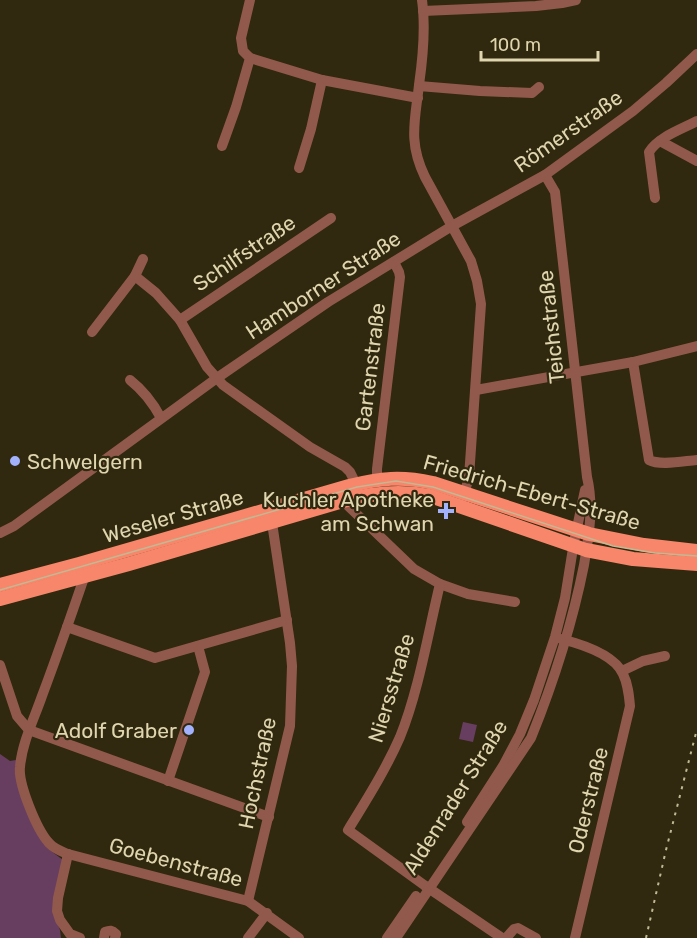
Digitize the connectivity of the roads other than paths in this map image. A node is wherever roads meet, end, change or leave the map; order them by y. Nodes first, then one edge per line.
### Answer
1 (250, 0) edge
2 (576, 0) edge
3 (535, 3) edge
4 (423, 6) edge
5 (697, 54) edge
6 (250, 57) junction
7 (322, 80) junction
8 (419, 86) junction
9 (539, 87) dead end
10 (418, 98) junction
11 (697, 121) edge
12 (660, 141) junction
13 (222, 146) dead end
14 (697, 161) edge
15 (299, 168) dead end
16 (545, 175) junction
17 (656, 198) dead end
18 (331, 218) dead end
19 (452, 226) junction
20 (143, 259) dead end
21 (394, 262) junction
22 (135, 276) junction
23 (180, 320) junction
24 (92, 332) dead end
25 (697, 346) edge
26 (633, 362) junction
27 (576, 372) junction
28 (217, 378) junction
29 (130, 380) dead end
30 (476, 390) junction
31 (161, 418) junction
32 (697, 460) edge
33 (377, 479) junction
34 (356, 484) junction
35 (341, 495) junction
36 (462, 500) junction
37 (271, 516) junction
38 (14, 526) junction
39 (583, 532) junction
40 (0, 533) edge
41 (0, 541) edge
42 (580, 548) junction
43 (697, 551) edge
44 (697, 564) edge
45 (85, 575) junction
46 (440, 584) junction
47 (0, 585) edge
48 (0, 599) edge
49 (515, 602) dead end
50 (287, 620) junction
51 (67, 627) junction
52 (561, 639) junction
53 (198, 646) junction
54 (665, 656) dead end
55 (0, 665) edge
56 (622, 671) junction
57 (29, 730) junction
58 (168, 780) junction
59 (269, 817) junction
60 (69, 855) junction
61 (427, 887) junction
62 (248, 901) junction
63 (267, 913) junction
64 (80, 938) edge
65 (104, 938) edge
66 (115, 938) edge
67 (248, 938) edge
68 (299, 938) edge
69 (387, 938) edge
70 (396, 938) edge
71 (502, 938) edge
72 (506, 938) edge
73 (536, 938) edge
74 (575, 938) edge

1 - 6 street
2 - 3 street
3 - 4 street
4 - 8 street
5 - 16 street, Römerstraße
6 - 7 street
6 - 13 street
7 - 10 street
7 - 15 street
8 - 9 street
8 - 10 street
10 - 19 street
11 - 12 street
12 - 14 street
12 - 17 street
16 - 19 street, Römerstraße
16 - 27 street, Teichstraße
18 - 23 street, Schilfstraße
19 - 21 street, Hamborner Straße
19 - 30 street
20 - 22 street
21 - 28 street, Hamborner Straße
21 - 33 street, Gartenstraße
22 - 23 street
22 - 24 street
23 - 28 street
25 - 26 street
26 - 27 street
26 - 32 street
27 - 30 street
27 - 39 street, Teichstraße
28 - 31 street, Hamborner Straße
28 - 34 street
29 - 31 street
30 - 36 street
31 - 38 street, Hamborner Straße
33 - 34 main road, Friedrich-Ebert-Straße
33 - 36 main road, Friedrich-Ebert-Straße
34 - 35 main road, Weseler Straße
35 - 36 main road, Friedrich-Ebert-Straße
35 - 37 main road, Weseler Straße
35 - 46 street
36 - 39 main road, Friedrich-Ebert-Straße
36 - 42 main road, Friedrich-Ebert-Straße
37 - 45 main road, Weseler Straße
37 - 47 main road, Weseler Straße
37 - 50 street, Hochstraße
38 - 40 street
38 - 41 street
39 - 42 street, Aldenrader Straße
39 - 43 main road, Friedrich-Ebert-Straße
42 - 44 main road, Friedrich-Ebert-Straße
42 - 52 street, Aldenrader Straße
45 - 48 main road, Weseler Straße
45 - 51 street, Goebenstraße
46 - 49 street
46 - 61 street, Niersstraße
50 - 53 street
50 - 59 street, Hochstraße
51 - 53 street
51 - 57 street, Goebenstraße
52 - 56 street
52 - 61 street, Aldenrader Straße
53 - 58 street
54 - 56 street
55 - 57 street
56 - 74 street, Oderstraße
57 - 58 street
57 - 60 street, Goebenstraße
58 - 59 street
59 - 62 street, Hochstraße
60 - 62 street, Goebenstraße
60 - 64 street
61 - 69 street, Aldenrader Straße
61 - 70 street, Aldenrader Straße
61 - 71 street
62 - 63 street, Goebenstraße
63 - 67 street
63 - 68 street, Goebenstraße
65 - 66 street
72 - 73 street

